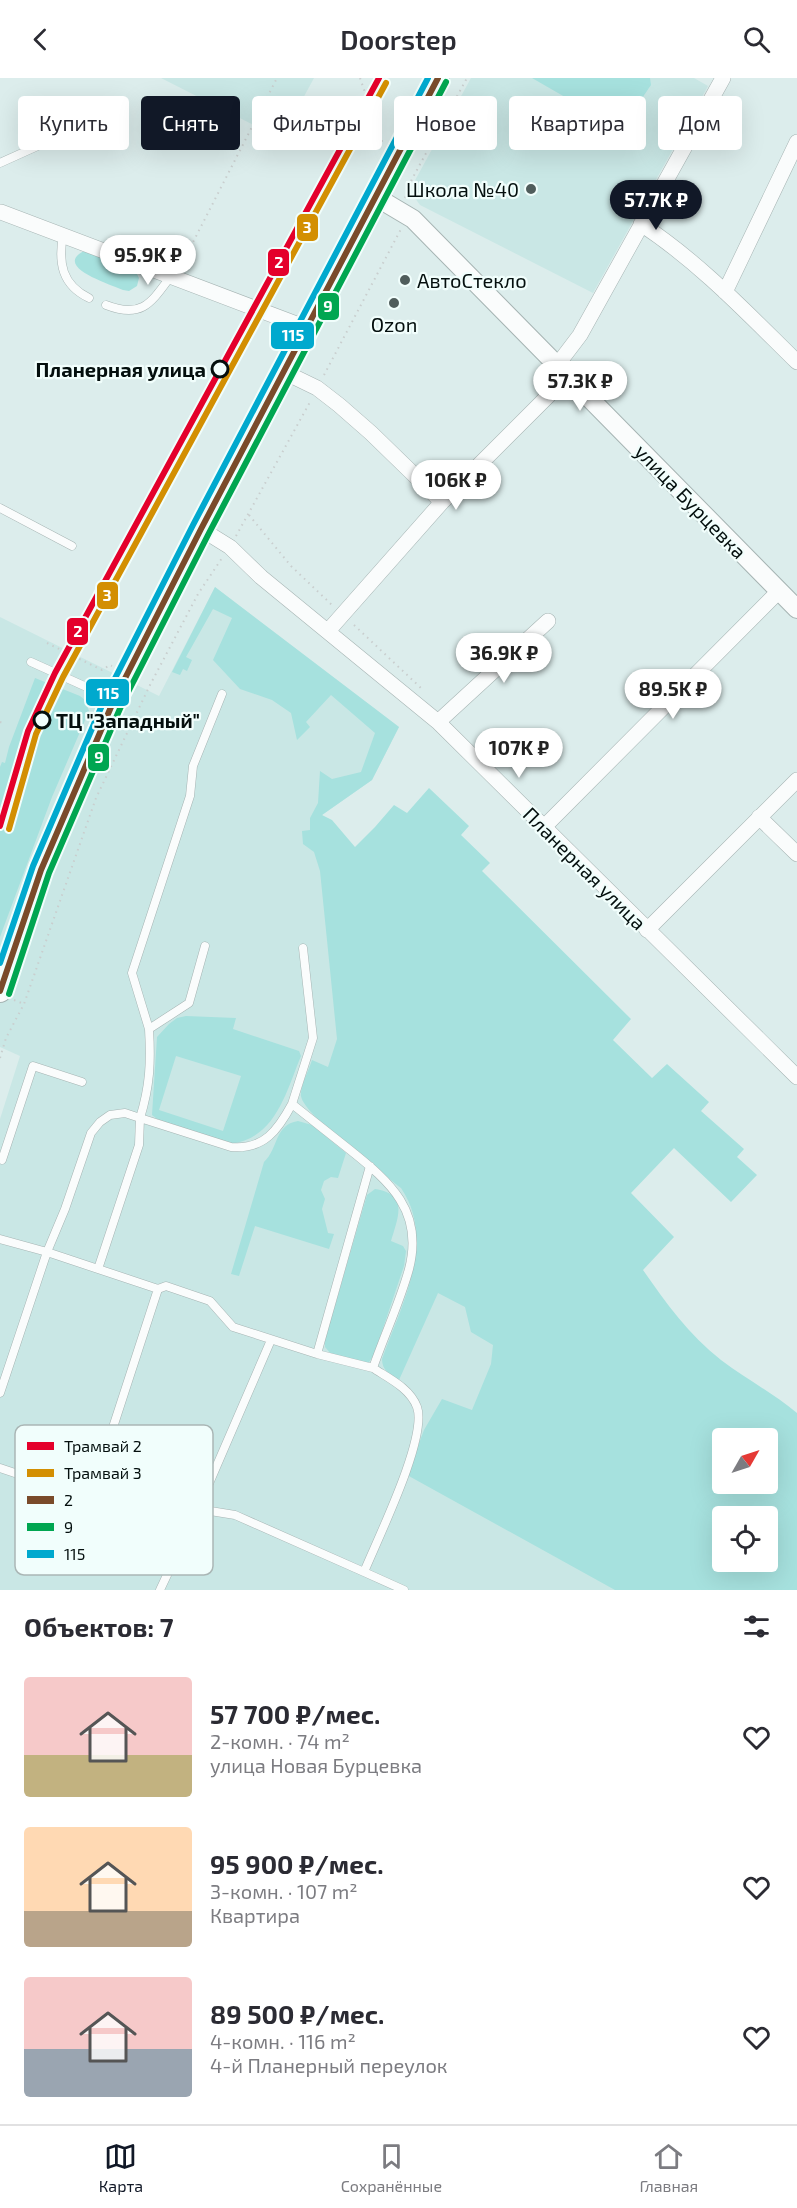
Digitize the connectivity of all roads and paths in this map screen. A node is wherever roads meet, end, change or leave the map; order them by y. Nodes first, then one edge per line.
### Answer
1 (277, 78) edge
2 (360, 78) edge
3 (438, 78) edge
4 (723, 78) edge
5 (797, 142) edge
6 (29, 150) edge
7 (379, 152) dead end
8 (0, 163) edge
9 (376, 197) junction
10 (0, 211) edge
11 (641, 225) junction
12 (63, 236) junction
13 (165, 274) junction
14 (725, 292) junction
15 (89, 298) dead end
16 (106, 305) dead end
17 (307, 328) junction
18 (797, 362) edge
19 (563, 370) junction
20 (284, 372) junction
21 (442, 502) junction
22 (0, 508) edge
23 (201, 529) junction
24 (72, 546) dead end
25 (779, 591) junction
26 (797, 609) edge
27 (548, 621) dead end
28 (327, 631) junction
29 (47, 643) dead end
30 (31, 662) dead end
31 (128, 674) junction
32 (150, 685) dead end
33 (222, 694) dead end
34 (114, 700) junction
35 (438, 722) junction
36 (797, 780) edge
37 (759, 817) junction
38 (544, 827) junction
39 (797, 854) edge
40 (647, 930) junction
41 (205, 946) dead end
42 (303, 948) dead end
43 (0, 991) edge
44 (24, 1004) dead end
45 (149, 1029) junction
46 (0, 1058) edge
47 (797, 1077) edge
48 (82, 1082) dead end
49 (292, 1104) junction
50 (141, 1118) junction
51 (0, 1159) edge
52 (370, 1166) junction
53 (0, 1239) edge
54 (47, 1252) junction
55 (98, 1269) junction
56 (158, 1288) junction
57 (271, 1340) junction
58 (317, 1354) junction
59 (373, 1368) junction
60 (0, 1393) edge
61 (114, 1425) edge
62 (0, 1468) edge
63 (15, 1473) edge
64 (213, 1474) edge
65 (213, 1511) edge
66 (364, 1572) junction
67 (167, 1575) edge
68 (160, 1590) edge
69 (404, 1590) edge

1 - 13 path
2 - 7 path
3 - 9 main road
4 - 11 street
5 - 14 street
6 - 8 lane
9 - 17 main road
9 - 19 street, улица Бурцевка
10 - 12 street
11 - 14 street
11 - 19 street
12 - 13 street
12 - 15 lane
13 - 16 lane
13 - 17 street
14 - 18 street
17 - 20 main road
19 - 21 street
19 - 25 street, улица Бурцевка
20 - 21 street
20 - 23 main road
21 - 28 street
22 - 24 lane
23 - 28 street, Планерная улица
23 - 31 main road
25 - 26 street, улица Бурцевка
25 - 38 street
27 - 35 street
28 - 35 street, Планерная улица
29 - 31 path
30 - 34 lane
31 - 32 path
31 - 34 main road
33 - 45 lane
34 - 43 main road
35 - 38 street, Планерная улица
36 - 37 street
37 - 39 street
37 - 40 street
38 - 40 street, Планерная улица
40 - 47 street, Планерная улица
41 - 45 lane
42 - 49 lane
44 - 46 path
45 - 50 lane
48 - 51 lane
49 - 50 lane
49 - 52 lane
50 - 54 lane
50 - 55 lane
52 - 58 lane
52 - 59 lane
53 - 54 lane
54 - 55 lane
54 - 60 lane
55 - 56 lane
56 - 57 lane
56 - 61 lane
57 - 58 lane
57 - 64 lane
58 - 59 lane
59 - 66 lane
62 - 63 lane
65 - 66 lane
66 - 69 lane
67 - 68 lane

